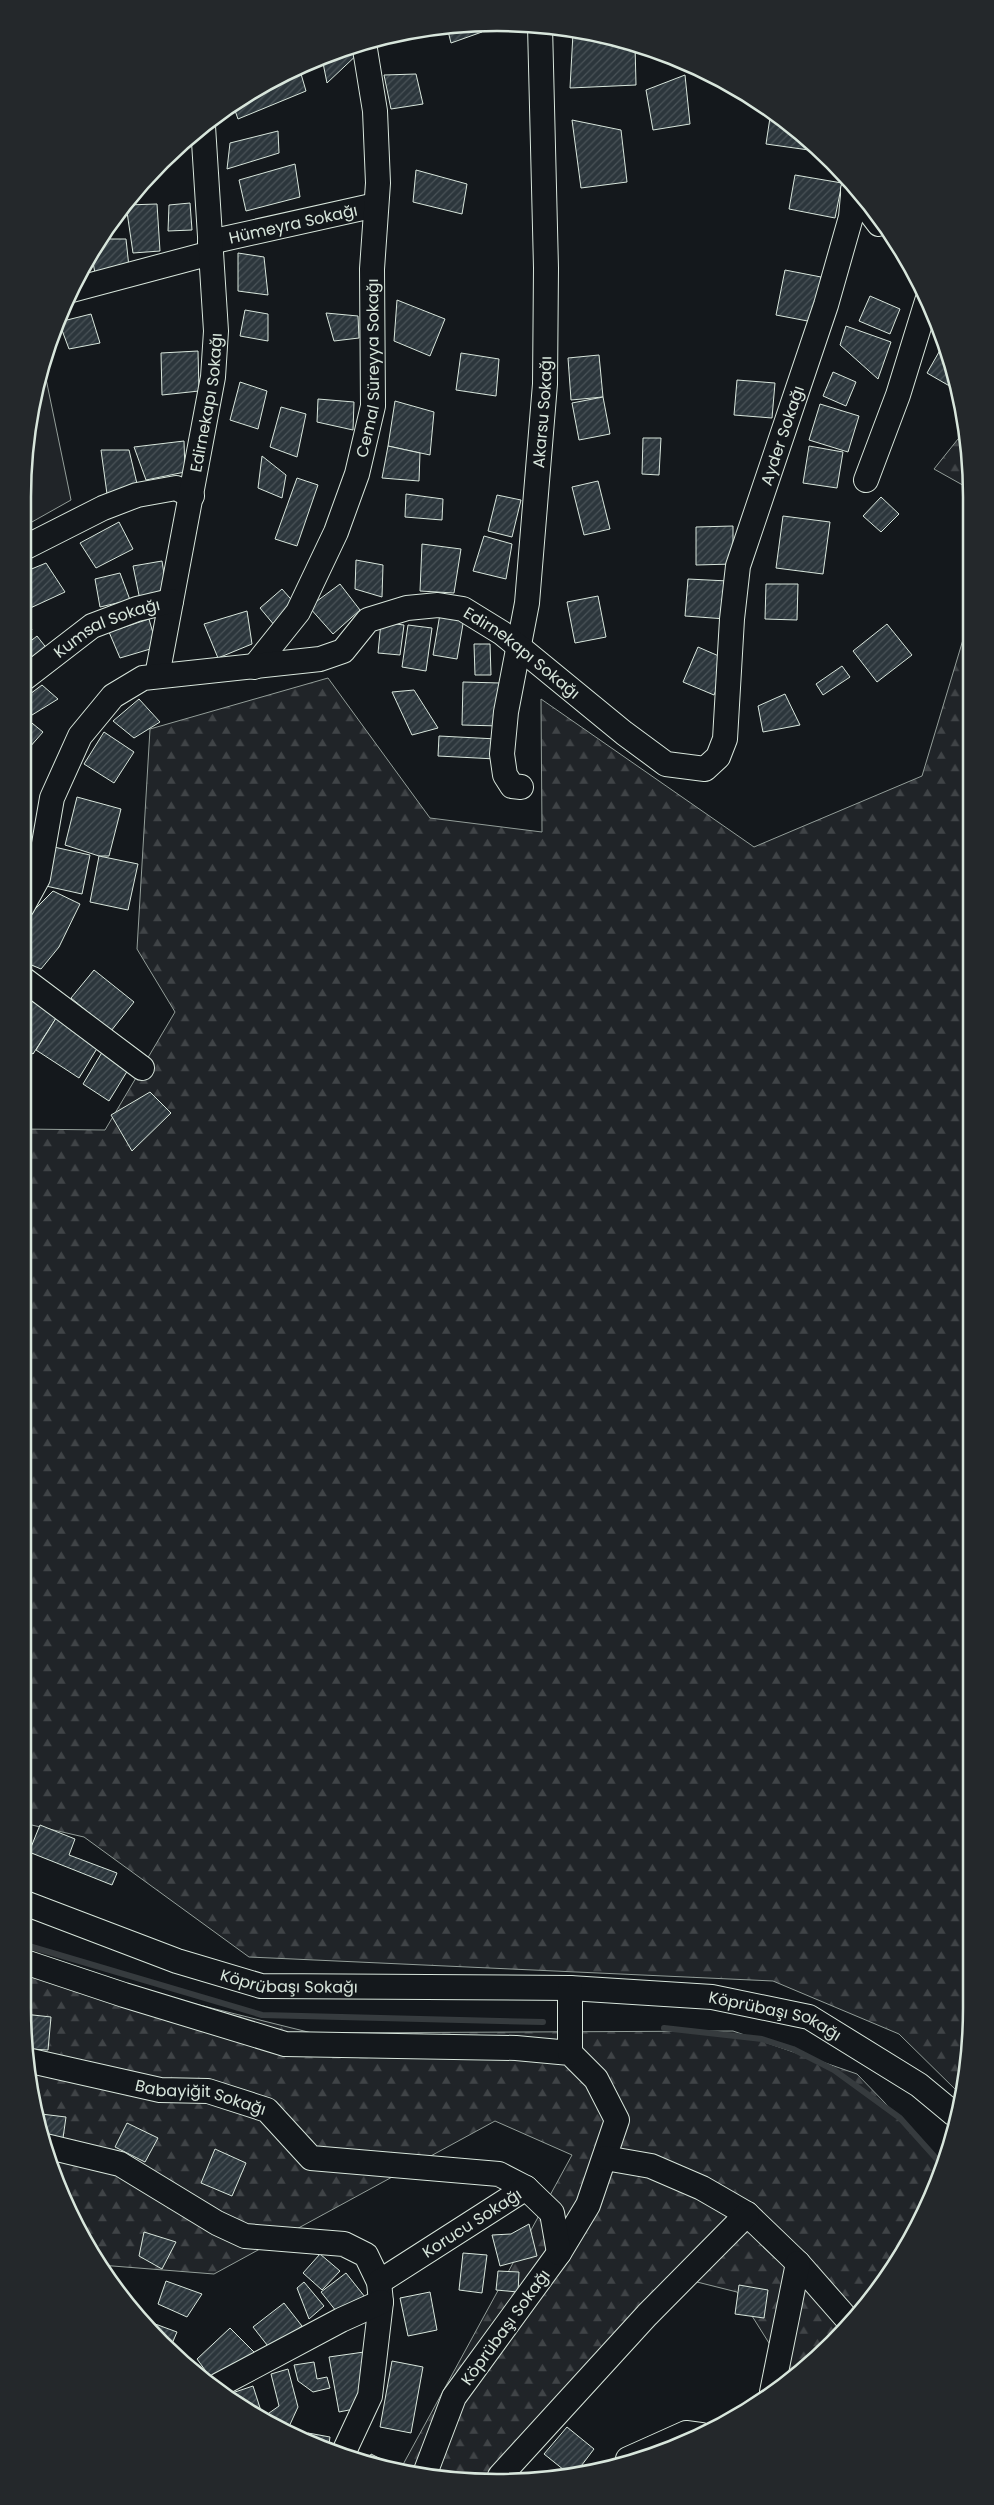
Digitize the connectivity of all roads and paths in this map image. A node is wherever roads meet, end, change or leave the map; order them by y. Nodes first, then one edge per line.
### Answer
1 (540, 33) edge
2 (365, 50) edge
3 (204, 135) edge
4 (853, 197) edge
5 (376, 205) junction
6 (211, 248) junction
7 (81, 287) edge
8 (924, 311) edge
9 (866, 480) dead end
10 (192, 496) junction
11 (31, 544) edge
12 (171, 601) junction
13 (518, 646) junction
14 (254, 667) junction
15 (31, 673) edge
16 (157, 676) junction
17 (729, 688) joint
18 (521, 787) dead end
19 (31, 891) edge
20 (31, 985) edge
21 (142, 1068) dead end
22 (31, 1905) edge
23 (31, 1964) edge
24 (570, 1988) junction
25 (570, 2053) junction
26 (34, 2062) edge
27 (951, 2112) edge
28 (53, 2148) edge
29 (605, 2158) junction
30 (526, 2188) junction
31 (747, 2214) junction
32 (559, 2253) junction
33 (798, 2263) junction
34 (380, 2292) junction
35 (845, 2317) edge
36 (774, 2383) edge
37 (221, 2384) edge
38 (687, 2433) edge
39 (668, 2441) edge
40 (346, 2448) edge
41 (427, 2468) edge
42 (502, 2474) edge

1 - 13 street, Akarsu Sokağı
2 - 5 street, Cemal Süreyya Sokağı
3 - 6 street, Edirnekapı Sokağı
4 - 17 street, Ayder Sokağı
5 - 6 street, Hümeyra Sokağı
5 - 14 street, Cemal Süreyya Sokağı
6 - 7 street, Hümeyra Sokağı
6 - 10 street, Edirnekapı Sokağı
8 - 9 street
10 - 11 street
10 - 12 street, Edirnekapı Sokağı
12 - 15 street, Kumsal Sokağı
12 - 16 street, Edirnekapı Sokağı
13 - 14 street, Edirnekapı Sokağı
13 - 17 street, Edirnekapı Sokağı
13 - 18 street, Akarsu Sokağı
14 - 16 street, Edirnekapı Sokağı
16 - 19 street, Edirnekapı Sokağı
20 - 21 street
22 - 24 street, Köprübaşı Sokağı
23 - 25 street
24 - 25 street
24 - 27 street, Köprübaşı Sokağı
25 - 29 street, Köprübaşı Sokağı
26 - 30 street, Babayiğit Sokağı
28 - 34 street
29 - 31 street
29 - 32 street, Köprübaşı Sokağı
30 - 32 street, Korucu Sokağı
30 - 34 street, Korucu Sokağı
31 - 33 street
31 - 42 street
32 - 41 street, Köprübaşı Sokağı
33 - 35 street
33 - 36 street
34 - 37 street, Korucu Sokağı
34 - 40 street
38 - 39 street

